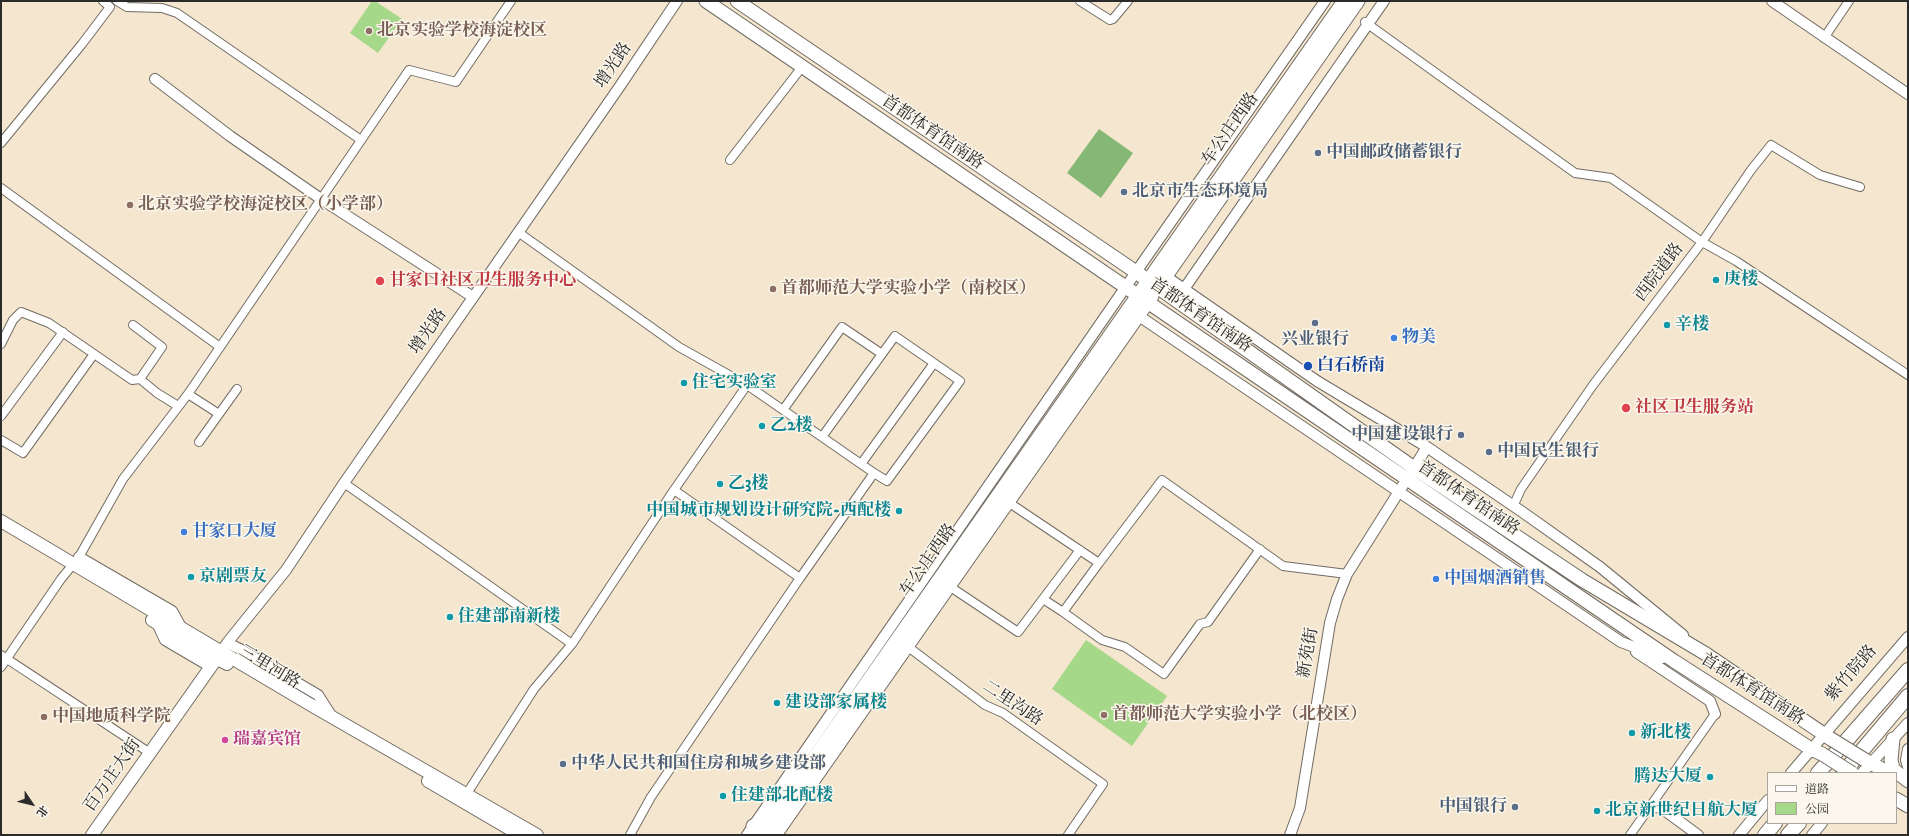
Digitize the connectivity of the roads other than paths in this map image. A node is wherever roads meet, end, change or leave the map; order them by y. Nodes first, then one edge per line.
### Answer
1 (104, 1) edge
2 (117, 1) edge
3 (511, 1) edge
4 (677, 1) edge
5 (706, 1) edge
6 (738, 1) edge
7 (1080, 1) edge
8 (1128, 1) edge
9 (1325, 1) edge
10 (1344, 1) edge
11 (1358, 1) edge
12 (1384, 1) edge
13 (1772, 1) edge
14 (1849, 1) edge
15 (1366, 23) junction
16 (1824, 38) junction
17 (802, 66) junction
18 (155, 80) dead end
19 (1908, 94) edge
20 (361, 140) junction
21 (1, 143) edge
22 (730, 160) dead end
23 (1860, 187) dead end
24 (1, 188) edge
25 (321, 199) junction
26 (518, 232) junction
27 (1702, 242) junction
28 (1136, 272) junction
29 (1157, 278) junction
30 (1126, 286) junction
31 (1184, 289) junction
32 (472, 297) junction
33 (1143, 298) junction
34 (1133, 312) junction
35 (133, 325) dead end
36 (63, 332) junction
37 (1, 344) edge
38 (220, 347) junction
39 (94, 354) junction
40 (882, 354) junction
41 (934, 363) junction
42 (1908, 375) edge
43 (140, 379) junction
44 (747, 385) junction
45 (237, 389) dead end
46 (188, 394) junction
47 (178, 406) junction
48 (783, 410) junction
49 (219, 414) junction
50 (1, 416) edge
51 (822, 437) junction
52 (1, 440) edge
53 (198, 442) dead end
54 (1427, 448) junction
55 (861, 464) junction
56 (1414, 468) junction
57 (874, 473) junction
58 (1407, 479) junction
59 (344, 484) junction
60 (674, 490) junction
61 (1399, 491) junction
62 (1516, 500) dead end
63 (1008, 502) junction
64 (1, 521) edge
65 (1, 530) edge
66 (1260, 549) junction
67 (1080, 550) junction
68 (1099, 563) junction
69 (74, 564) junction
70 (1347, 574) junction
71 (800, 578) junction
72 (949, 586) junction
73 (1043, 599) junction
74 (1063, 612) junction
75 (1908, 637) edge
76 (1621, 642) junction
77 (572, 644) junction
78 (907, 646) junction
79 (1706, 654) junction
80 (219, 655) junction
81 (4, 657) edge
82 (1674, 661) junction
83 (1, 667) edge
84 (1908, 670) edge
85 (1908, 696) edge
86 (1715, 714) joint
87 (1908, 723) edge
88 (1827, 736) junction
89 (1893, 739) junction
90 (1908, 749) edge
91 (1817, 751) junction
92 (150, 753) junction
93 (1865, 762) edge
94 (1908, 767) edge
95 (1792, 772) edge
96 (1819, 772) edge
97 (1845, 772) edge
98 (1850, 772) edge
99 (1887, 772) edge
100 (1896, 772) edge
101 (1897, 772) edge
102 (1897, 777) edge
103 (1908, 782) edge
104 (466, 794) junction
105 (1897, 800) edge
106 (1767, 801) edge
107 (1908, 806) edge
108 (1647, 808) junction
109 (1774, 824) edge
110 (1798, 824) edge
111 (1821, 824) edge
112 (754, 832) edge
113 (92, 835) edge
114 (520, 835) edge
115 (537, 835) edge
116 (630, 835) edge
117 (775, 835) edge
118 (1068, 835) edge
119 (1290, 835) edge
120 (1630, 835) edge
121 (1698, 835) edge
122 (1739, 835) edge
123 (1765, 835) edge
124 (1788, 835) edge
125 (1812, 835) edge

1 - 21 street
2 - 20 street
3 - 20 street
4 - 26 street, 增光路
5 - 17 main road, 首都体育馆南路
6 - 28 main road, 首都体育馆南路
7 - 8 street
9 - 28 street
10 - 29 main road, 车公庄西路
11 - 29 main road, 车公庄西路
12 - 15 street
13 - 16 street
14 - 16 street
15 - 27 street
15 - 31 street
16 - 19 street
17 - 22 street
17 - 30 main road, 首都体育馆南路
18 - 25 street
20 - 25 street
23 - 27 street, 西院道路
24 - 38 street
25 - 32 street
25 - 38 street
26 - 32 street, 增光路
26 - 44 street
27 - 42 street
27 - 62 street, 西院道路
28 - 29 main road, 首都体育馆南路
28 - 30 street
29 - 31 street, 首都体育馆南路
29 - 33 main road
29 - 56 main road, 首都体育馆南路
30 - 33 main road, 首都体育馆南路
30 - 112 street
31 - 54 street, 首都体育馆南路
32 - 59 street, 增光路
33 - 34 main road
33 - 58 main road, 首都体育馆南路
34 - 61 street, 首都体育馆南路
34 - 63 main road, 车公庄西路
34 - 112 main road, 车公庄西路
35 - 43 street
36 - 37 street
36 - 39 street
36 - 50 street
38 - 46 street
39 - 43 street
39 - 52 street
40 - 41 street
40 - 48 street
40 - 51 street
41 - 55 street
41 - 57 street
43 - 47 street
44 - 48 street
44 - 60 street
45 - 49 street
46 - 47 street
46 - 49 street
47 - 69 street
48 - 51 street
49 - 53 street
51 - 55 street
54 - 56 street, 新苑街
54 - 79 street, 首都体育馆南路
55 - 57 street
56 - 58 street, 新苑街
56 - 79 main road, 首都体育馆南路
57 - 71 street
58 - 61 street, 新苑街
58 - 82 main road, 首都体育馆南路
59 - 77 street
59 - 80 street, 增光路
60 - 71 street
60 - 77 street
61 - 70 street, 新苑街
61 - 76 street, 首都体育馆南路
63 - 67 street
63 - 72 main road, 车公庄西路
64 - 69 main road, 三里河路
65 - 69 main road, 三里河路
66 - 68 street
66 - 70 street
66 - 74 street
67 - 68 street
67 - 73 street
68 - 74 street
69 - 80 main road, 三里河路
69 - 80 main road, 三里河路
69 - 81 street
70 - 119 street, 新苑街
71 - 116 street
72 - 73 street
72 - 78 main road, 车公庄西路
73 - 74 street
75 - 88 street, 紫竹院路
76 - 82 street, 首都体育馆南路
76 - 86 street
77 - 104 street
78 - 117 main road, 车公庄西路
78 - 118 street, 二里沟路
79 - 88 main road, 首都体育馆南路
80 - 92 main road, 百万庄大街
80 - 104 main road, 三里河路
80 - 104 main road, 三里河路
81 - 83 street
81 - 92 street
82 - 91 main road, 首都体育馆南路
84 - 96 highway
85 - 93 highway
86 - 108 street
87 - 89 street
88 - 91 street, 紫竹院路
88 - 93 main road, 首都体育馆南路, bridge
89 - 93 street
89 - 100 main road
90 - 94 street
91 - 95 street, 紫竹院路
91 - 98 main road, 首都体育馆南路, bridge
92 - 113 main road, 百万庄大街
93 - 97 highway
93 - 99 main road, 首都体育馆南路
101 - 103 main road
102 - 103 main road
104 - 114 main road, 三里河路
104 - 115 main road, 三里河路
105 - 107 main road
106 - 122 street
108 - 120 street
108 - 121 street
109 - 123 highway
110 - 124 highway
111 - 125 street

